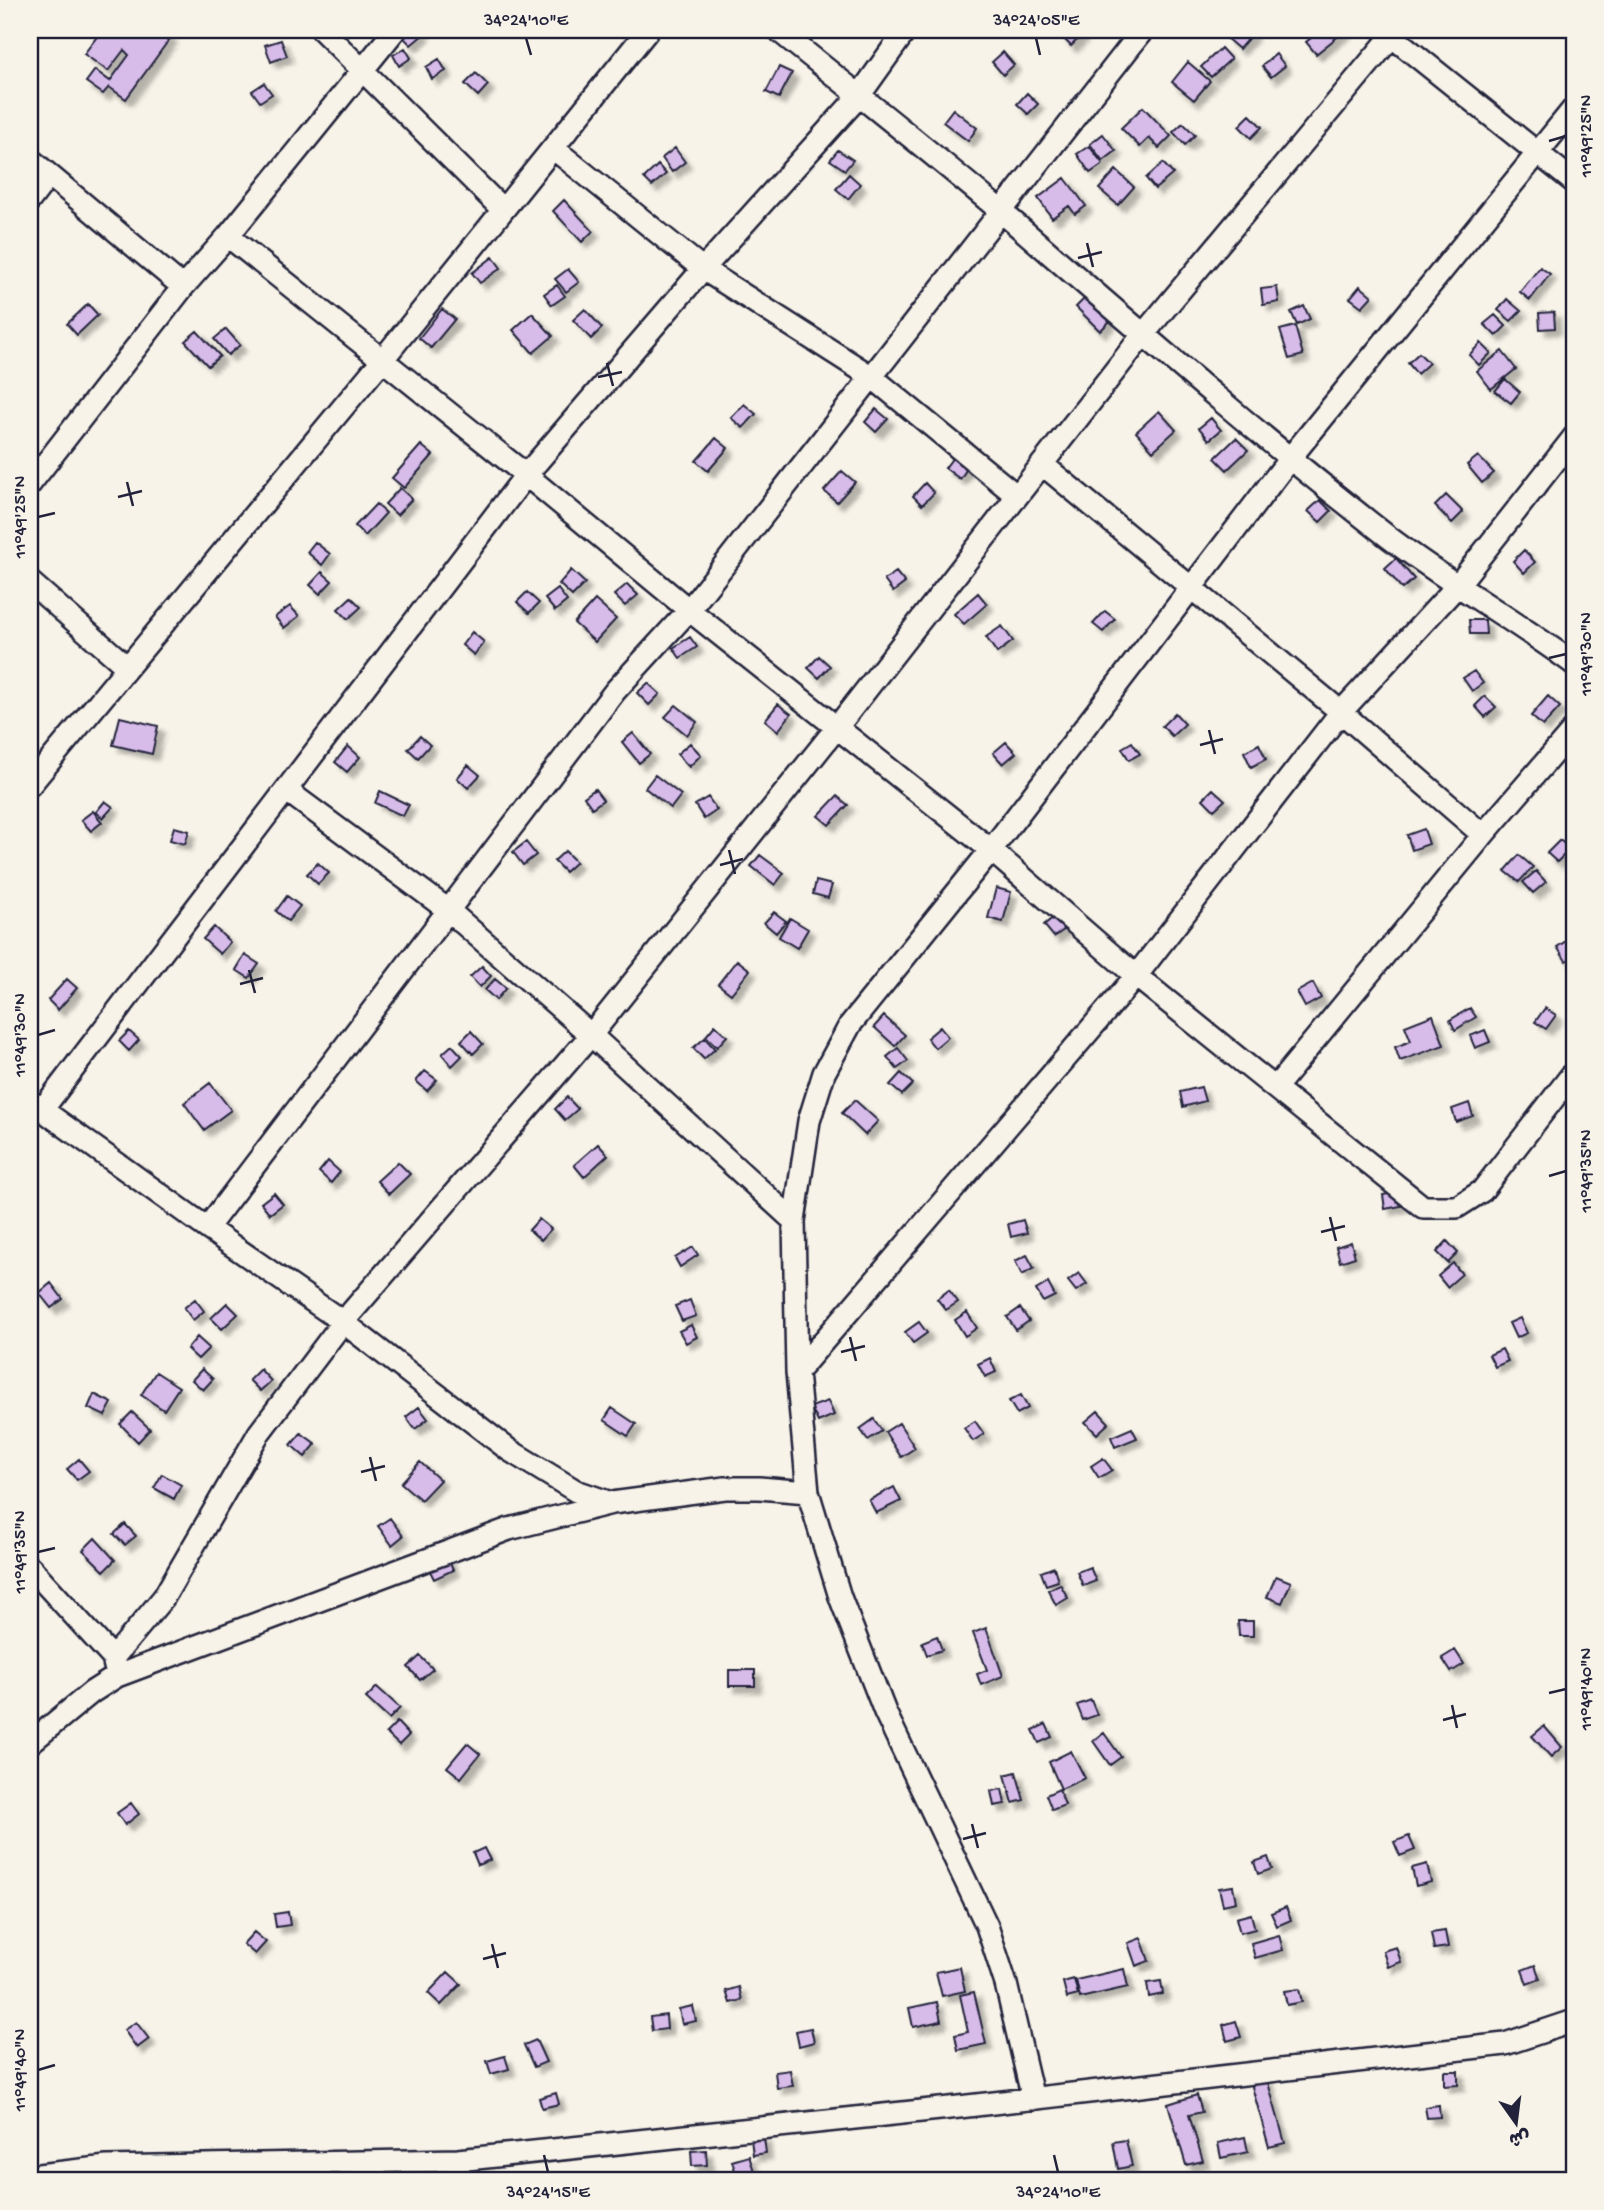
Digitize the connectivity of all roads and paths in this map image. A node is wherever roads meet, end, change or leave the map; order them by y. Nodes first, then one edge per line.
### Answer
1 (322, 30) edge
2 (395, 30) edge
3 (648, 30) edge
4 (778, 30) edge
5 (906, 30) edge
6 (1143, 30) edge
7 (1391, 32) edge
8 (364, 70) junction
9 (859, 96) junction
10 (1574, 108) edge
11 (553, 148) junction
12 (1539, 153) junction
13 (30, 159) edge
14 (49, 175) junction
15 (1574, 182) edge
16 (30, 200) edge
17 (503, 210) junction
18 (1001, 212) junction
19 (228, 236) junction
20 (704, 269) junction
21 (183, 287) junction
22 (1142, 336) junction
23 (383, 359) junction
24 (872, 377) junction
25 (1574, 436) edge
26 (1291, 457) junction
27 (1042, 464) junction
28 (526, 475) junction
29 (30, 484) edge
30 (1017, 496) junction
31 (30, 582) edge
32 (1457, 586) junction
33 (1191, 589) junction
34 (689, 610) junction
35 (1574, 664) edge
36 (127, 667) junction
37 (1341, 712) junction
38 (838, 726) junction
39 (1574, 729) edge
40 (30, 785) edge
41 (286, 790) junction
42 (1483, 835) junction
43 (991, 850) junction
44 (448, 910) junction
45 (1136, 976) junction
46 (591, 1035) junction
47 (1574, 1072) edge
48 (1276, 1087) junction
49 (36, 1106) edge
50 (794, 1221) junction
51 (206, 1228) junction
52 (344, 1322) junction
53 (797, 1372) junction
54 (808, 1492) junction
55 (612, 1503) junction
56 (30, 1567) edge
57 (115, 1667) junction
58 (30, 1743) edge
59 (1574, 2021) edge
60 (1032, 2099) junction
61 (30, 2176) edge

1 - 8 street
2 - 8 street
3 - 11 street
4 - 9 street
5 - 9 street
6 - 18 street
7 - 12 street
7 - 22 street
8 - 17 street
8 - 19 street
9 - 18 street
9 - 20 street
10 - 12 street
11 - 17 street
11 - 20 street
12 - 15 street
12 - 26 street
13 - 14 street
14 - 16 street
14 - 21 street
17 - 23 street
18 - 22 street
18 - 24 street
19 - 21 street
19 - 23 street
20 - 24 street
20 - 28 street
21 - 29 street
22 - 26 street
22 - 27 street
23 - 28 street
23 - 36 street
24 - 30 street
24 - 34 street
25 - 32 street
26 - 32 street
26 - 33 street
27 - 30 street
27 - 33 street
28 - 34 street
28 - 41 street
30 - 38 street
31 - 36 street
32 - 35 street
32 - 37 street
33 - 37 street
33 - 43 street
34 - 38 street
34 - 44 street
36 - 40 street
37 - 42 street
37 - 45 street
38 - 43 street
38 - 46 street
39 - 42 street
41 - 44 street
41 - 49 street
42 - 48 street
43 - 45 street
43 - 50 street
44 - 46 street
44 - 51 street
45 - 48 street
45 - 53 street
46 - 50 street
46 - 52 street
47 - 48 street
49 - 51 street
50 - 53 street
51 - 52 street
52 - 55 street
52 - 57 street
53 - 54 street
54 - 55 street
54 - 60 street
55 - 57 street
56 - 57 street
57 - 58 street
59 - 60 street
60 - 61 street

